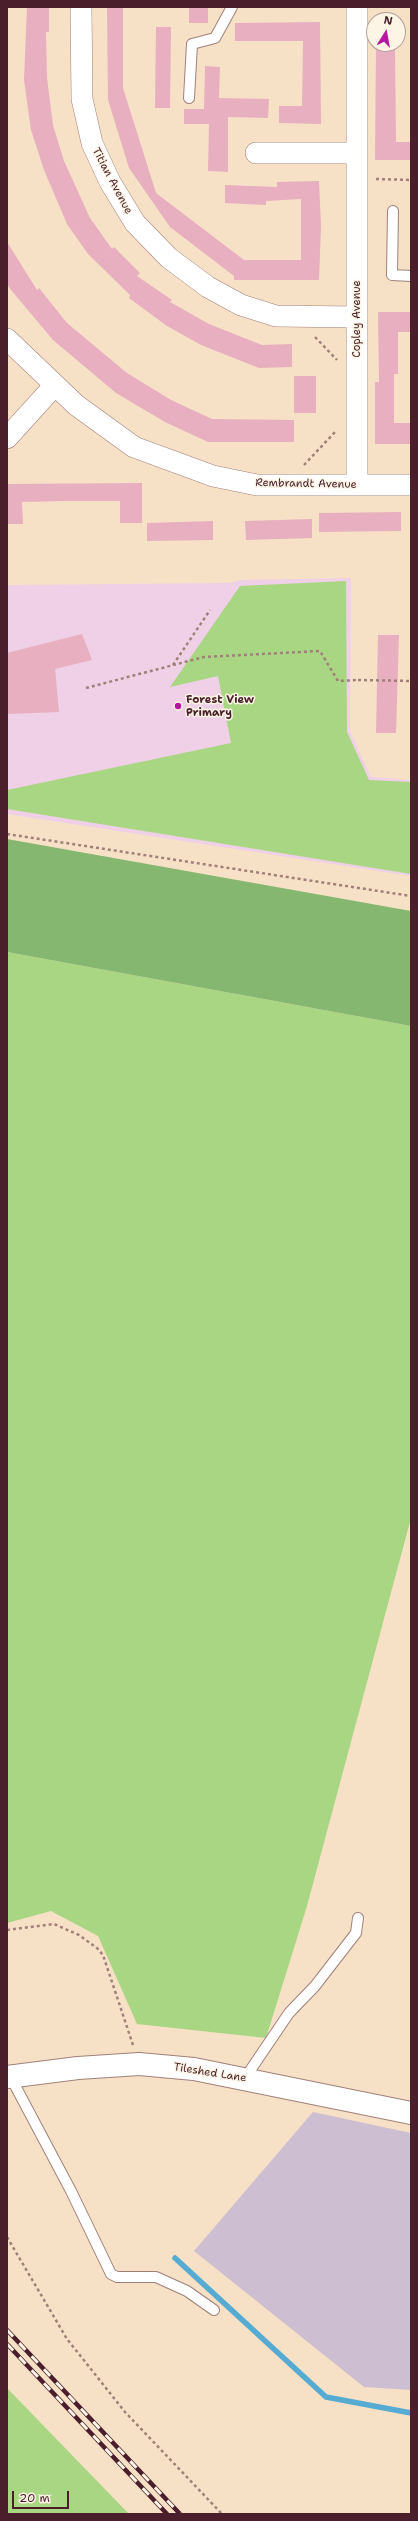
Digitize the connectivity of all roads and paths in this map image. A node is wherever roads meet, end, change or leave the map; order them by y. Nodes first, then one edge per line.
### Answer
1 (81, 7) edge
2 (232, 7) edge
3 (357, 7) edge
4 (189, 98) dead end
5 (256, 153) dead end
6 (357, 153) junction
7 (357, 179) junction
8 (411, 180) edge
9 (393, 211) dead end
10 (411, 276) edge
11 (296, 317) junction
12 (357, 317) junction
13 (7, 339) edge
14 (357, 381) junction
15 (55, 385) junction
16 (357, 408) junction
17 (7, 438) edge
18 (287, 484) junction
19 (357, 485) junction
20 (411, 486) edge
21 (210, 610) dead end
22 (173, 665) junction
23 (411, 681) edge
24 (86, 688) dead end
25 (7, 834) edge
26 (411, 896) edge
27 (358, 1918) dead end
28 (7, 1930) edge
29 (139, 2064) junction
30 (8, 2076) edge
31 (244, 2078) junction
32 (411, 2113) edge
33 (7, 2237) edge
34 (214, 2310) dead end
35 (222, 2514) edge

1 - 11 street, Titian Avenue
2 - 4 lane
3 - 6 street, Copley Avenue
5 - 6 street
6 - 7 street, Copley Avenue
7 - 8 path
7 - 12 street, Copley Avenue
9 - 10 lane
11 - 12 street, Titian Avenue
11 - 14 path
12 - 14 street, Copley Avenue
13 - 15 street, Rembrandt Avenue
14 - 16 street, Copley Avenue
15 - 17 street
15 - 18 street, Rembrandt Avenue
16 - 18 path
16 - 19 street, Copley Avenue
18 - 19 street, Rembrandt Avenue
19 - 20 street, Rembrandt Avenue
21 - 22 path
22 - 23 path
22 - 24 path
25 - 26 path
27 - 31 lane
28 - 29 path
29 - 30 street, Tileshed Lane
29 - 31 street, Tileshed Lane
30 - 34 lane
31 - 32 street, Tileshed Lane
33 - 35 path

